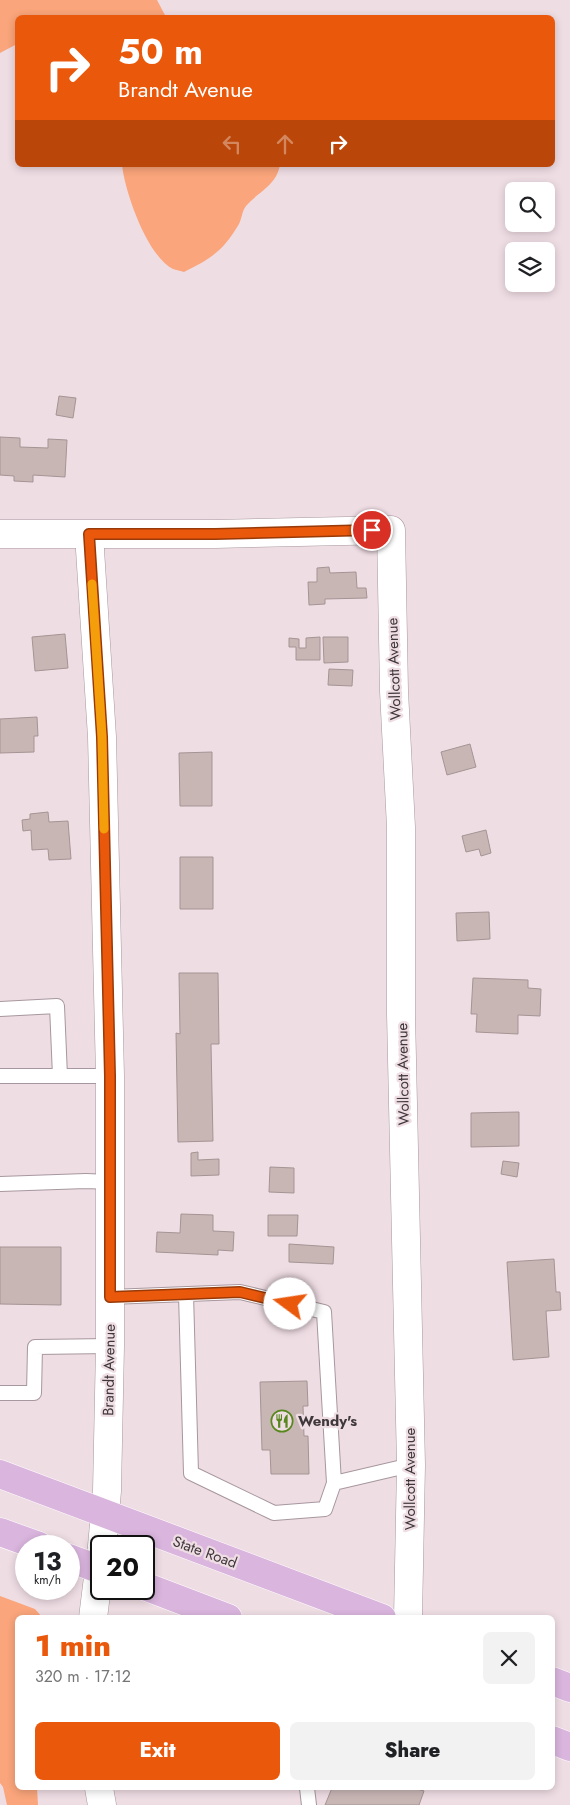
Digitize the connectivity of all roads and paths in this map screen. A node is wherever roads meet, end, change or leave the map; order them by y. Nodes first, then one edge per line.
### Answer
1 (0, 534) edge
2 (89, 534) junction
3 (0, 1009) edge
4 (0, 1076) edge
5 (60, 1076) junction
6 (110, 1076) junction
7 (110, 1182) junction
8 (0, 1184) edge
9 (186, 1294) junction
10 (110, 1297) junction
11 (110, 1346) junction
12 (0, 1393) edge
13 (411, 1465) junction
14 (0, 1474) edge
15 (334, 1484) junction
16 (106, 1515) junction
17 (0, 1532) edge
18 (104, 1535) edge
19 (15, 1537) edge
20 (155, 1590) edge
21 (96, 1600) edge
22 (94, 1615) edge
23 (220, 1615) edge
24 (374, 1615) edge
25 (408, 1615) edge
26 (555, 1682) edge
27 (570, 1688) edge
28 (555, 1741) edge
29 (570, 1747) edge
30 (99, 1790) edge
31 (306, 1790) edge
32 (102, 1805) edge
33 (309, 1805) edge

1 - 2 street
2 - 6 street, Brandt Avenue
2 - 13 street, Wollcott Avenue
3 - 5 lane
4 - 5 lane
5 - 6 lane
6 - 7 street, Brandt Avenue
7 - 8 lane
7 - 10 street, Brandt Avenue
9 - 10 lane
9 - 15 lane
9 - 15 lane
10 - 11 street, Brandt Avenue
11 - 12 lane
11 - 16 street, Brandt Avenue
13 - 15 lane
13 - 25 street, Wollcott Avenue
14 - 16 main road, State Road
16 - 18 street, Brandt Avenue
16 - 24 main road, State Road
17 - 19 main road
20 - 23 main road
21 - 22 street, Brandt Avenue
26 - 27 main road
28 - 29 main road
30 - 32 street
31 - 33 lane

